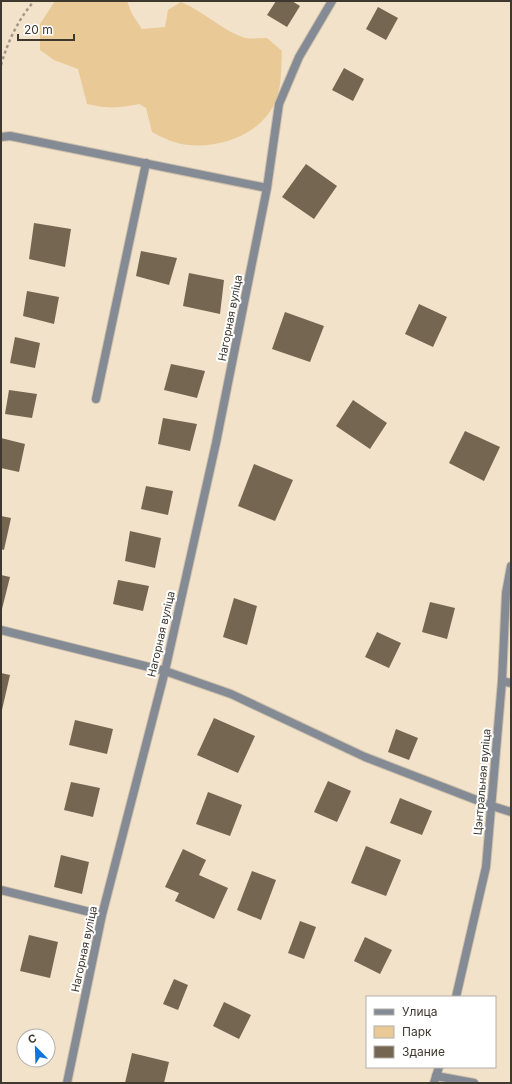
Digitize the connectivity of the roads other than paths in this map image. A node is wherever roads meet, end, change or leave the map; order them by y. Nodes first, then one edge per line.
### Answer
1 (332, 1) edge
2 (1, 137) edge
3 (146, 162) junction
4 (267, 188) junction
5 (96, 399) dead end
6 (511, 566) edge
7 (1, 630) edge
8 (165, 671) junction
9 (502, 681) junction
10 (511, 683) edge
11 (492, 806) junction
12 (511, 812) edge
13 (1, 890) edge
14 (102, 915) junction
15 (456, 996) edge
16 (439, 1068) edge
17 (435, 1080) edge
18 (67, 1083) edge
19 (474, 1083) edge

1 - 4 street, Нагорная вуліца
2 - 3 street
3 - 4 street
3 - 5 street
4 - 8 street, Нагорная вуліца
6 - 9 street, Цэнтральная вуліца
7 - 8 street
8 - 11 street
8 - 14 street, Нагорная вуліца
9 - 10 street
9 - 11 street, Цэнтральная вуліца
11 - 12 street
11 - 15 street, Цэнтральная вуліца
13 - 14 street
14 - 18 street, Нагорная вуліца
16 - 17 street
17 - 19 street

